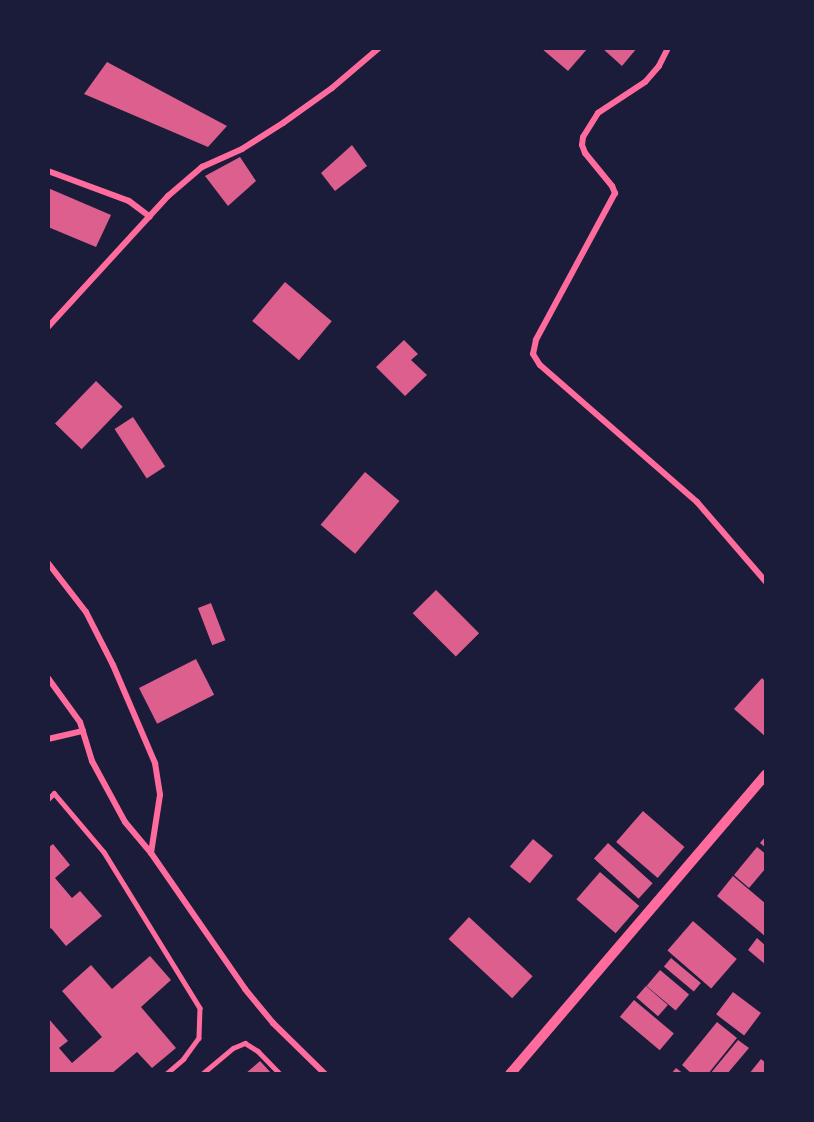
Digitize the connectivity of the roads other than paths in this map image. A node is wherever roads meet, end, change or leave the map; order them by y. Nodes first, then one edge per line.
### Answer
1 (378, 48) edge
2 (668, 48) edge
3 (48, 171) edge
4 (150, 217) junction
5 (48, 327) edge
6 (48, 563) edge
7 (766, 582) edge
8 (48, 678) edge
9 (83, 731) junction
10 (48, 739) edge
11 (766, 774) edge
12 (48, 799) edge
13 (152, 854) junction
14 (167, 1074) edge
15 (202, 1074) edge
16 (280, 1074) edge
17 (325, 1074) edge
18 (510, 1074) edge

1 - 4 street
2 - 7 street
3 - 4 street
4 - 5 street
6 - 13 street
8 - 9 street
9 - 10 street
9 - 13 street
11 - 18 street
12 - 14 lane
13 - 17 street
15 - 16 lane

